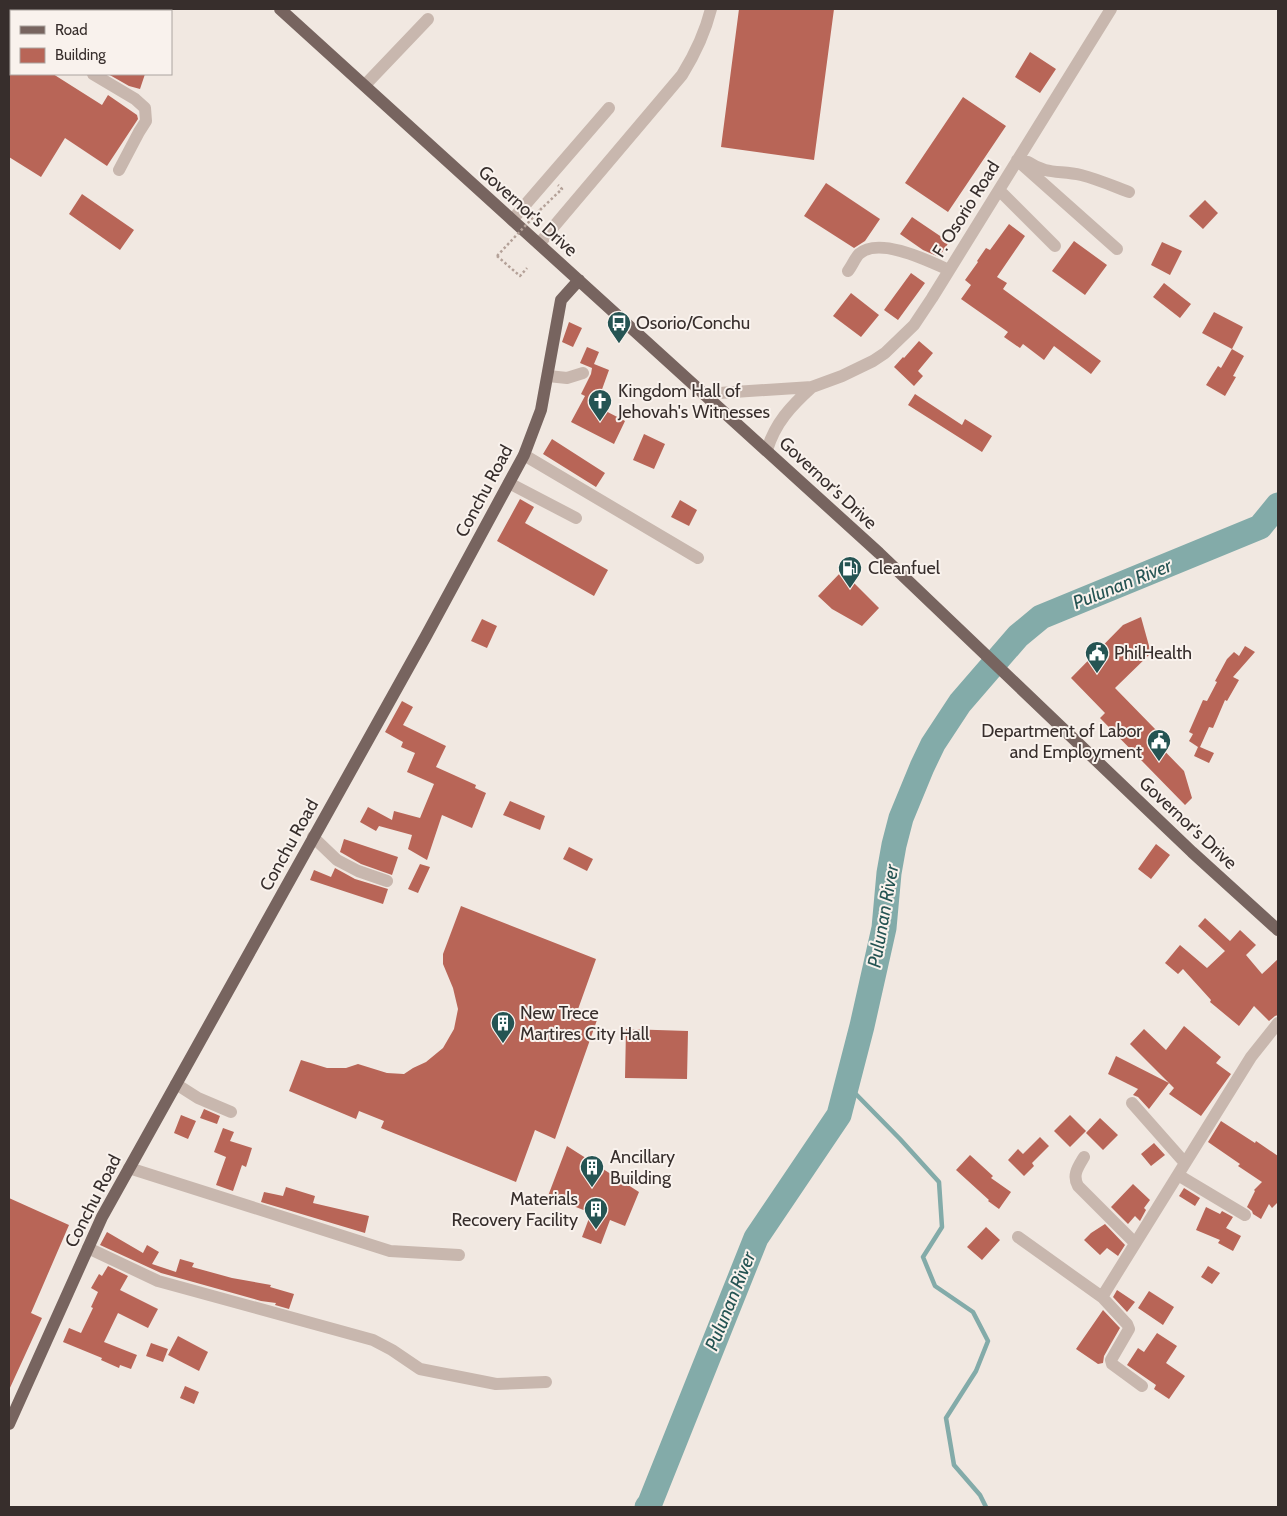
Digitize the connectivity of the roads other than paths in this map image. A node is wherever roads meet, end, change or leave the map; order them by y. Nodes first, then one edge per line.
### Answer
1 (280, 9) edge
2 (711, 9) edge
3 (1111, 9) edge
4 (428, 18) dead end
5 (95, 75) edge
6 (365, 85) junction
7 (609, 108) dead end
8 (1018, 159) junction
9 (119, 170) dead end
10 (999, 190) junction
11 (1129, 192) dead end
12 (512, 220) junction
13 (539, 244) junction
14 (1055, 246) dead end
15 (1116, 249) dead end
16 (949, 270) junction
17 (848, 271) dead end
18 (579, 280) junction
19 (583, 373) dead end
20 (548, 376) junction
21 (812, 386) junction
22 (704, 394) junction
23 (767, 450) junction
24 (524, 455) junction
25 (509, 483) junction
26 (576, 518) dead end
27 (698, 558) dead end
28 (313, 838) junction
29 (387, 880) dead end
30 (1278, 930) edge
31 (1278, 1024) edge
32 (176, 1084) junction
33 (1132, 1103) dead end
34 (232, 1112) dead end
35 (1084, 1157) dead end
36 (1185, 1162) junction
37 (129, 1168) junction
38 (1178, 1175) junction
39 (1245, 1215) dead end
40 (1018, 1237) dead end
41 (1135, 1242) junction
42 (88, 1248) junction
43 (459, 1255) dead end
44 (1102, 1296) junction
45 (546, 1382) dead end
46 (1142, 1386) dead end
47 (9, 1424) edge

1 - 6 main road, Governor's Drive
2 - 13 street
3 - 8 street, F. Osorio Road
4 - 6 street
5 - 9 street
6 - 12 main road, Governor's Drive
7 - 12 street
8 - 10 street, F. Osorio Road
8 - 11 street
8 - 15 street
10 - 14 street
10 - 16 street, F. Osorio Road
12 - 13 main road, Governor's Drive
13 - 18 main road, Governor's Drive
16 - 17 street
16 - 21 street, F. Osorio Road
18 - 20 main road, Conchu Road
18 - 22 main road, Governor's Drive
19 - 20 street
20 - 24 main road, Conchu Road
21 - 22 street, F. Osorio Road
21 - 23 street, F. Osorio Road
22 - 23 main road, Governor's Drive
23 - 30 main road, Governor's Drive
24 - 25 main road, Conchu Road
24 - 27 street
25 - 26 street
25 - 28 main road, Conchu Road
28 - 29 street
28 - 32 main road, Conchu Road
31 - 36 street
32 - 34 street
32 - 37 main road, Conchu Road
33 - 36 street
35 - 41 street
36 - 38 street
37 - 42 main road, Conchu Road
37 - 43 street
38 - 39 street
38 - 41 street
40 - 44 street
41 - 44 street
42 - 45 street
42 - 47 main road, Conchu Road
44 - 46 street

